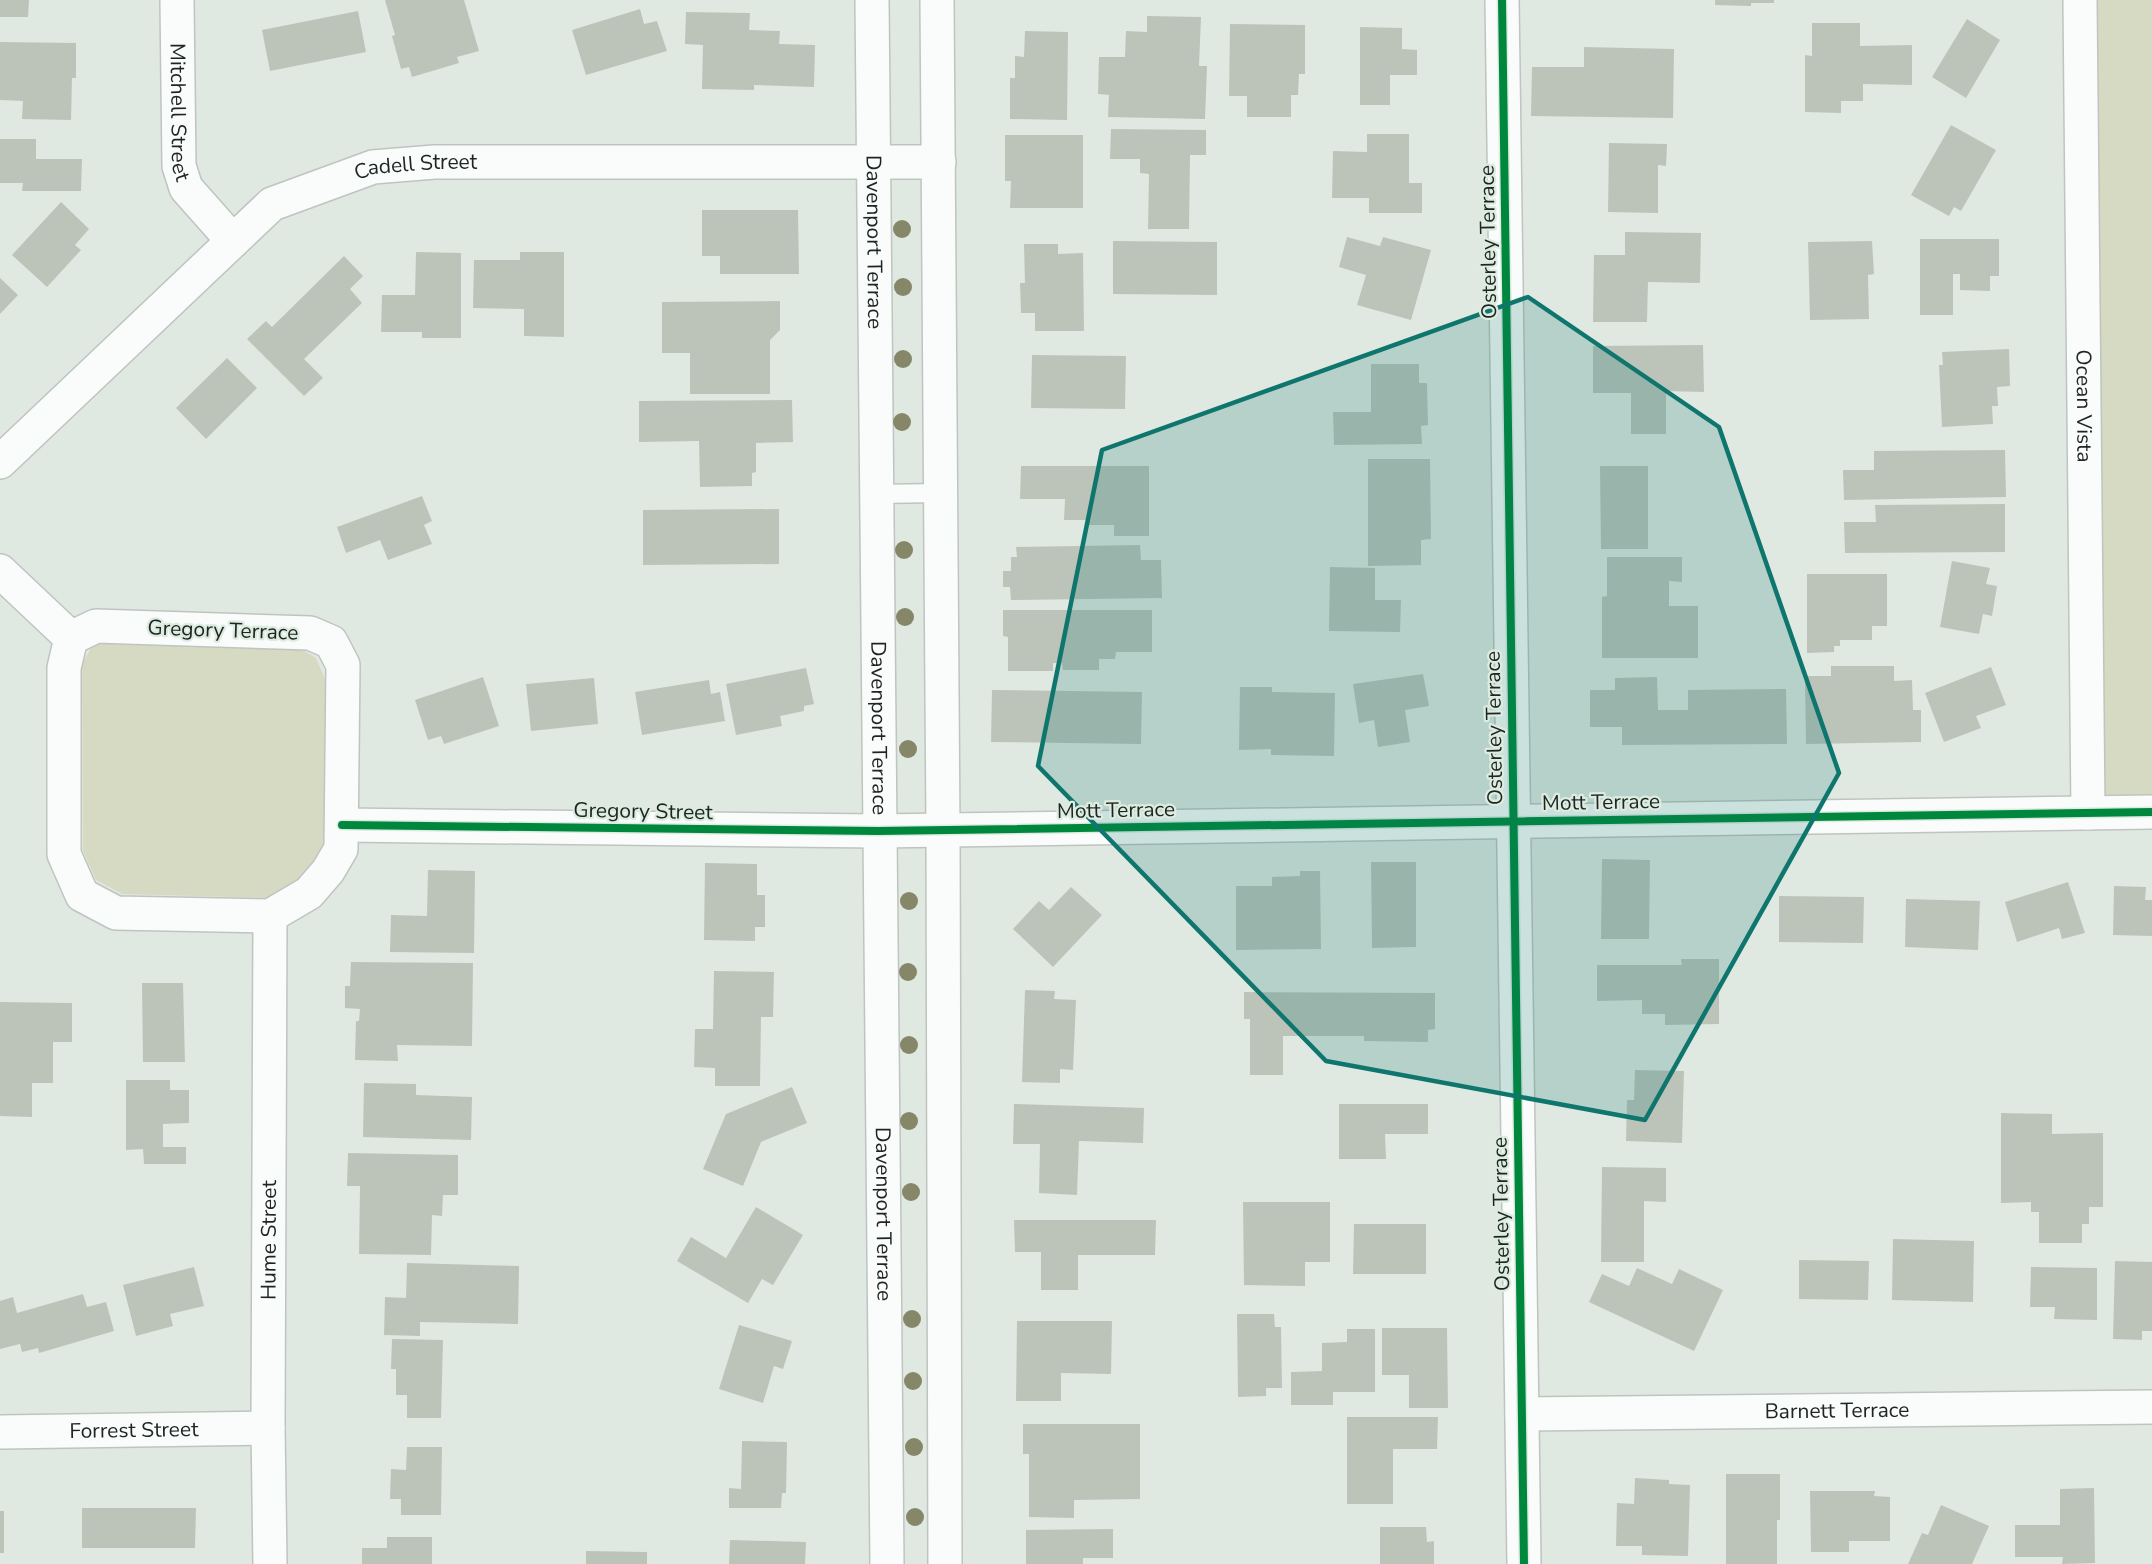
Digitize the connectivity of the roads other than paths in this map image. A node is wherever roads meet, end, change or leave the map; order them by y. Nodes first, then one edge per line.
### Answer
1 (177, 0) edge
2 (872, 0) edge
3 (937, 0) edge
4 (1502, 0) edge
5 (2080, 0) edge
6 (872, 162) junction
7 (939, 162) junction
8 (233, 242) junction
9 (0, 462) edge
10 (940, 493) junction
11 (876, 494) junction
12 (0, 571) edge
13 (72, 638) junction
14 (2152, 812) edge
15 (2088, 813) junction
16 (1513, 822) junction
17 (342, 825) junction
18 (878, 831) junction
19 (944, 831) junction
20 (270, 916) junction
21 (2152, 1407) edge
22 (1522, 1414) junction
23 (268, 1428) junction
24 (0, 1432) edge
25 (270, 1564) edge
26 (887, 1564) edge
27 (945, 1564) edge
28 (1524, 1564) edge

1 - 8 street, Mitchell Street
2 - 6 street, Davenport Terrace
3 - 7 street
4 - 16 street, Osterley Terrace
5 - 15 street, Ocean Vista
6 - 7 street, Cadell Street
6 - 8 street, Cadell Street
6 - 11 street, Davenport Terrace
7 - 10 street
8 - 9 street, Cadell Street
10 - 11 lane
10 - 19 street
11 - 18 street, Davenport Terrace
12 - 13 street
13 - 17 street, Gregory Terrace
13 - 20 street
14 - 15 street, Mott Terrace
15 - 16 street, Mott Terrace
16 - 19 street, Mott Terrace
16 - 22 street, Osterley Terrace
17 - 18 street, Gregory Street
17 - 20 street, Gregory Terrace
18 - 19 street, Gregory Street
18 - 26 street, Davenport Terrace
19 - 27 street
20 - 23 street, Hume Street
21 - 22 street, Barnett Terrace
22 - 28 street, Osterley Terrace
23 - 24 street, Forrest Street
23 - 25 street, Hume Street

